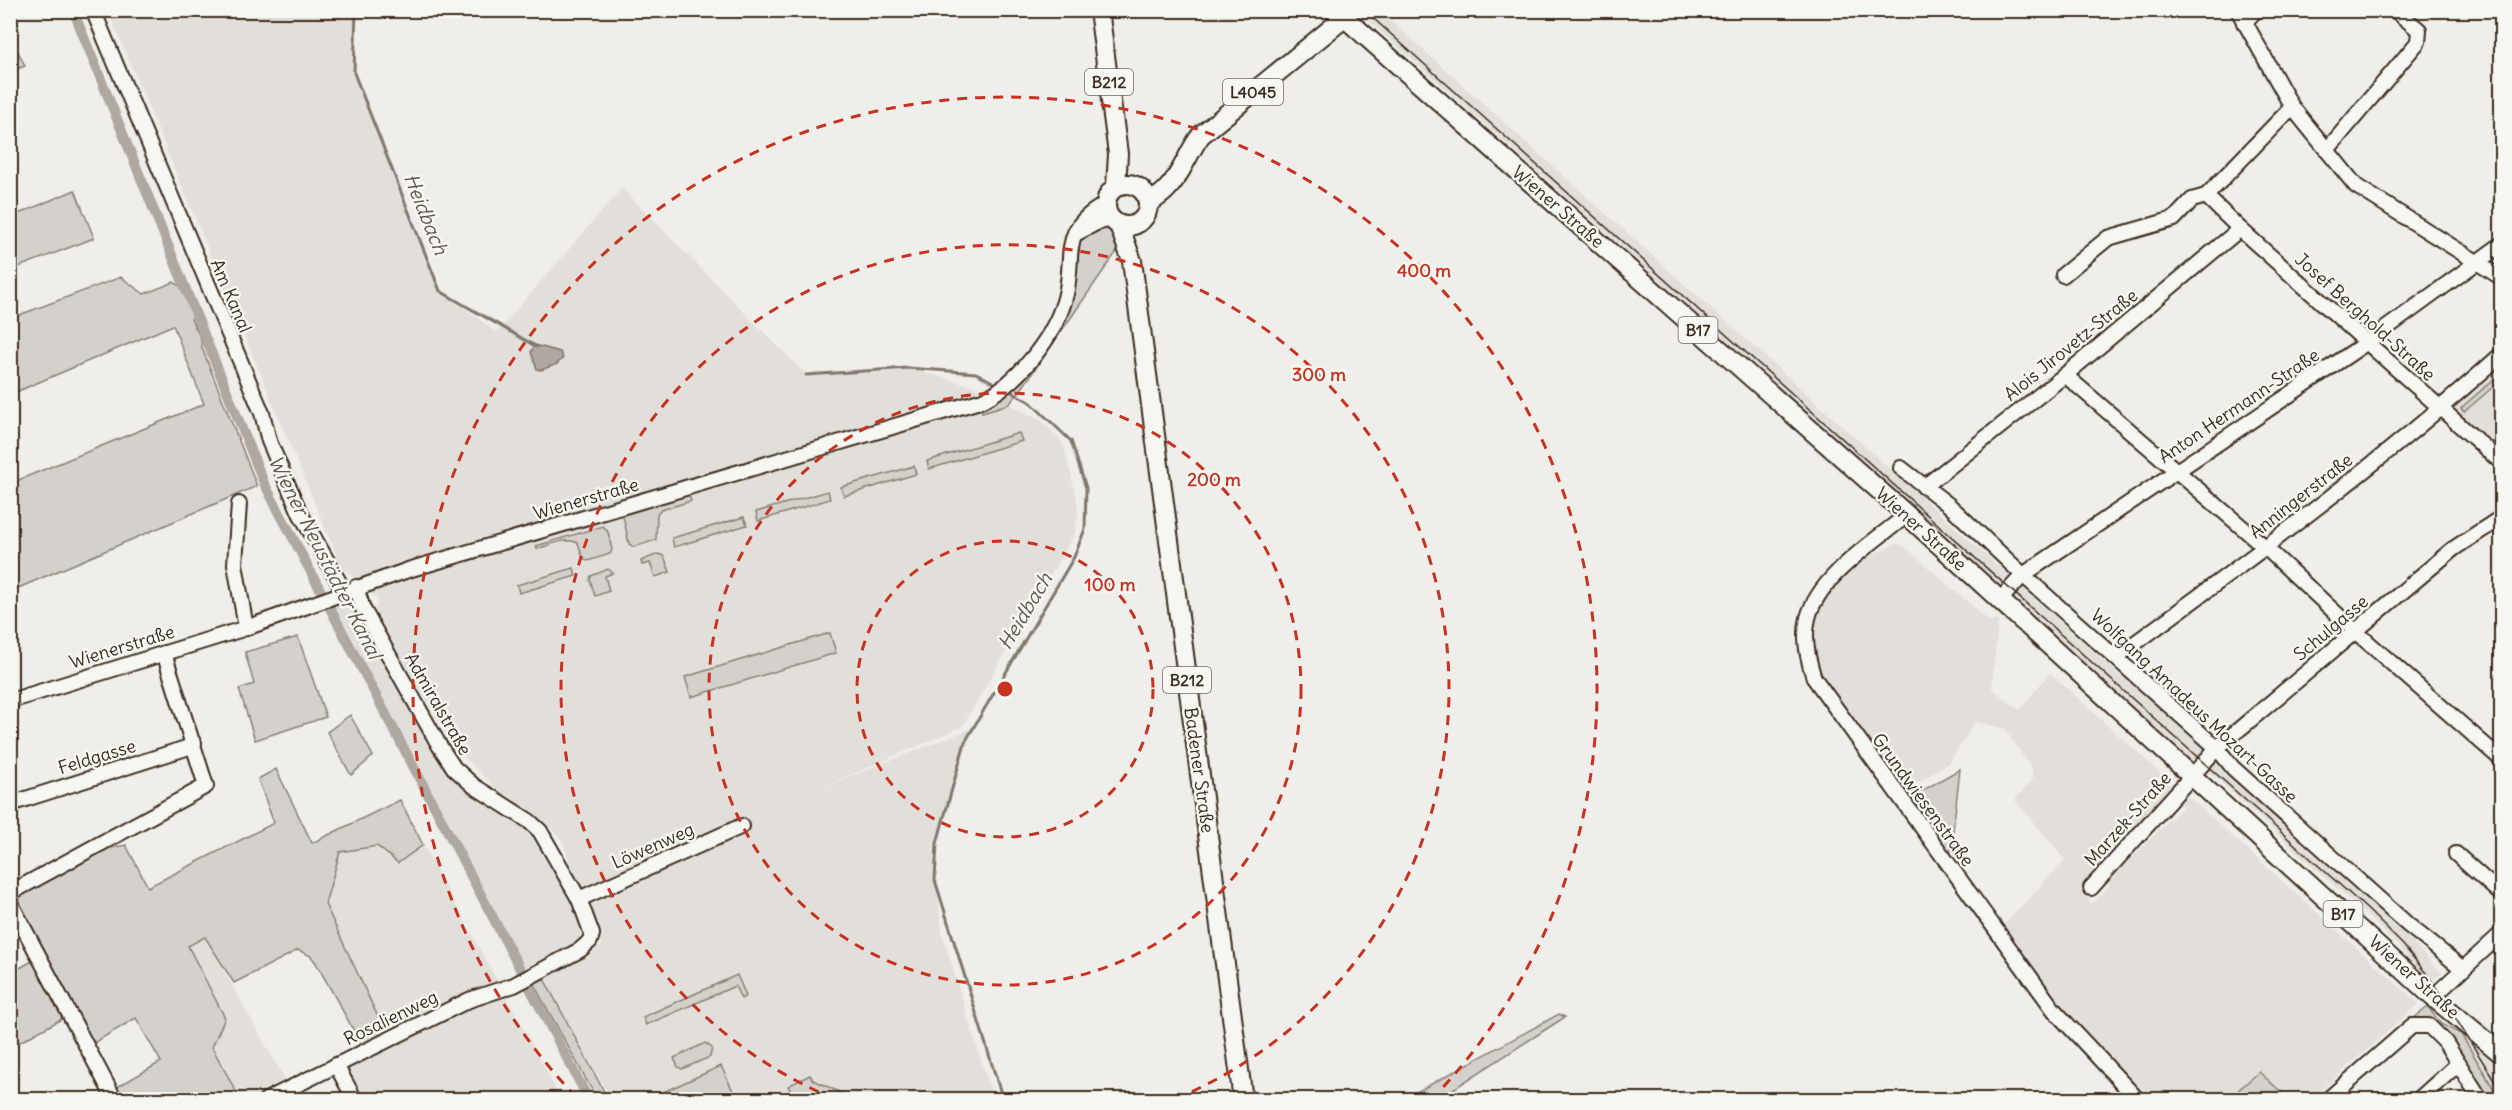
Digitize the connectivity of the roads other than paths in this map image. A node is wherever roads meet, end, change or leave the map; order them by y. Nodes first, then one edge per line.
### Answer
1 (93, 10) edge
2 (1099, 10) edge
3 (2256, 10) edge
4 (2395, 10) edge
5 (1340, 14) edge
6 (2241, 17) edge
7 (2292, 108) junction
8 (2327, 150) junction
9 (1134, 192) junction
10 (2206, 196) junction
11 (1118, 218) junction
12 (2240, 229) junction
13 (2502, 244) edge
14 (2477, 263) junction
15 (2063, 275) dead end
16 (2502, 278) edge
17 (2366, 343) junction
18 (2502, 354) edge
19 (2065, 375) junction
20 (2441, 410) junction
21 (2502, 463) edge
22 (1901, 468) dead end
23 (2177, 470) junction
24 (1924, 487) junction
25 (239, 504) dead end
26 (1906, 515) junction
27 (2502, 517) edge
28 (2265, 547) junction
29 (2023, 575) junction
30 (345, 591) junction
31 (1999, 601) junction
32 (246, 628) junction
33 (2355, 631) junction
34 (164, 653) junction
35 (2116, 657) junction
36 (10, 701) edge
37 (194, 743) junction
38 (2217, 748) junction
39 (2502, 760) edge
40 (2191, 775) junction
41 (10, 804) edge
42 (742, 826) dead end
43 (2456, 854) dead end
44 (2091, 888) dead end
45 (10, 893) edge
46 (2502, 895) edge
47 (579, 899) junction
48 (10, 902) edge
49 (2502, 933) edge
50 (2463, 969) junction
51 (534, 975) joint
52 (2433, 997) junction
53 (2502, 1054) edge
54 (2459, 1063) junction
55 (336, 1065) junction
56 (115, 1100) edge
57 (266, 1100) edge
58 (355, 1100) edge
59 (1243, 1100) edge
60 (2138, 1100) edge
61 (2327, 1100) edge
62 (2418, 1100) edge
63 (2481, 1100) edge

1 - 30 street, Am Kanal
2 - 9 main road, B212
3 - 6 street
4 - 8 street
5 - 9 main road, L4045
5 - 26 main road, Wiener Straße / B17
6 - 7 street
7 - 8 street
7 - 10 street
8 - 14 street
9 - 11 main road, B212
9 - 11 main road, B212
10 - 12 street, Josef Berghold-Straße
10 - 15 street
11 - 30 street, Wienerstraße
11 - 59 main road, Badener Straße / B212
12 - 17 street, Josef Berghold-Straße
12 - 19 street, Alois Jirovetz-Straße
13 - 14 street, Anton Hermann-Straße
14 - 16 street
14 - 17 street, Anton Hermann-Straße
17 - 20 street, Josef Berghold-Straße
17 - 23 street, Anton Hermann-Straße
18 - 20 street, Anningerstraße
19 - 23 street
19 - 24 street, Alois Jirovetz-Straße
20 - 21 street, Josef Berghold-Straße
20 - 28 street, Anningerstraße
22 - 24 street, Wolfgang Amadeus Mozart-Gasse
23 - 28 street
23 - 29 street, Anton Hermann-Straße
24 - 29 street, Wolfgang Amadeus Mozart-Gasse
25 - 32 street
26 - 31 main road, Wiener Straße / B17
26 - 60 street, Grundwiesenstraße
27 - 33 street, Schulgasse
28 - 33 street
28 - 35 street, Anningerstraße
29 - 31 street, Anton Hermann-Straße
29 - 35 street, Wolfgang Amadeus Mozart-Gasse
30 - 32 street, Wienerstraße
30 - 47 street, Admiralstraße
31 - 40 main road, Wiener Straße / B17
32 - 34 street, Wienerstraße
33 - 38 street, Schulgasse
33 - 39 street
34 - 36 street, Wienerstraße
34 - 37 street
35 - 38 street, Wolfgang Amadeus Mozart-Gasse
37 - 41 street, Feldgasse
37 - 45 street
38 - 40 street, Schulgasse
38 - 50 street, Wolfgang Amadeus Mozart-Gasse
40 - 44 street, Marzek-Straße
40 - 52 main road, Wiener Straße / B17
42 - 47 street, Löwenweg
43 - 46 street
47 - 51 street, Admiralstraße
48 - 56 street
49 - 50 street
50 - 52 street
51 - 55 street, Rosalienweg
52 - 53 main road, Wiener Straße / B17
54 - 61 street
54 - 62 street
54 - 63 street
55 - 57 street, Rosalienweg
55 - 58 street

